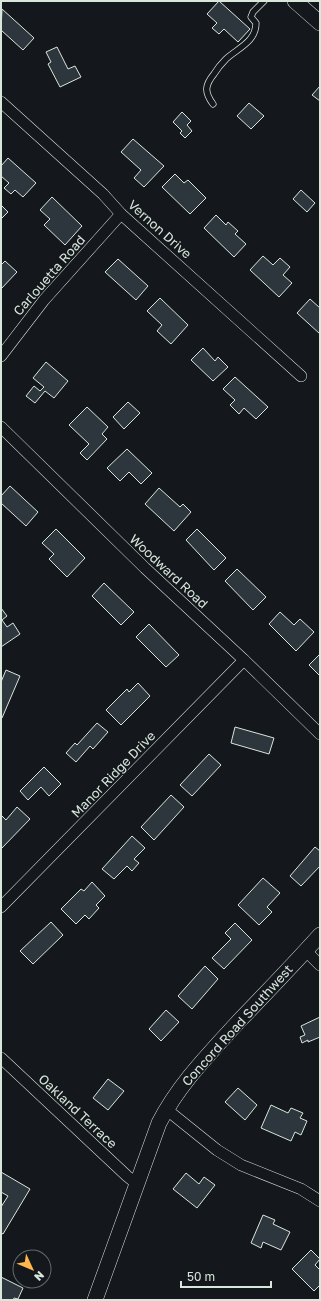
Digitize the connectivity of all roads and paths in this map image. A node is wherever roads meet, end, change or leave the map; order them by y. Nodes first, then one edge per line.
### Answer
1 (264, 1) edge
2 (296, 1) edge
3 (320, 24) edge
4 (1, 102) edge
5 (213, 104) dead end
6 (121, 214) junction
7 (1, 356) edge
8 (301, 376) dead end
9 (1, 427) edge
10 (244, 660) junction
11 (320, 734) edge
12 (1, 907) edge
13 (320, 936) edge
14 (306, 951) junction
15 (320, 965) edge
16 (1, 1058) edge
17 (166, 1109) junction
18 (137, 1184) junction
19 (320, 1201) edge
20 (94, 1300) edge

1 - 5 lane
2 - 3 street
4 - 6 street, Vernon Drive
6 - 7 street, Carlouetta Road
6 - 8 street, Vernon Drive
9 - 10 street, Woodward Road
10 - 11 street, Woodward Road
10 - 12 street, Manor Ridge Drive
13 - 14 street, Concord Road Southwest
14 - 15 street
14 - 17 street, Concord Road Southwest
16 - 18 street, Oakland Terrace
17 - 18 street, Concord Road Southwest
17 - 19 street
18 - 20 street, Concord Road Southwest

